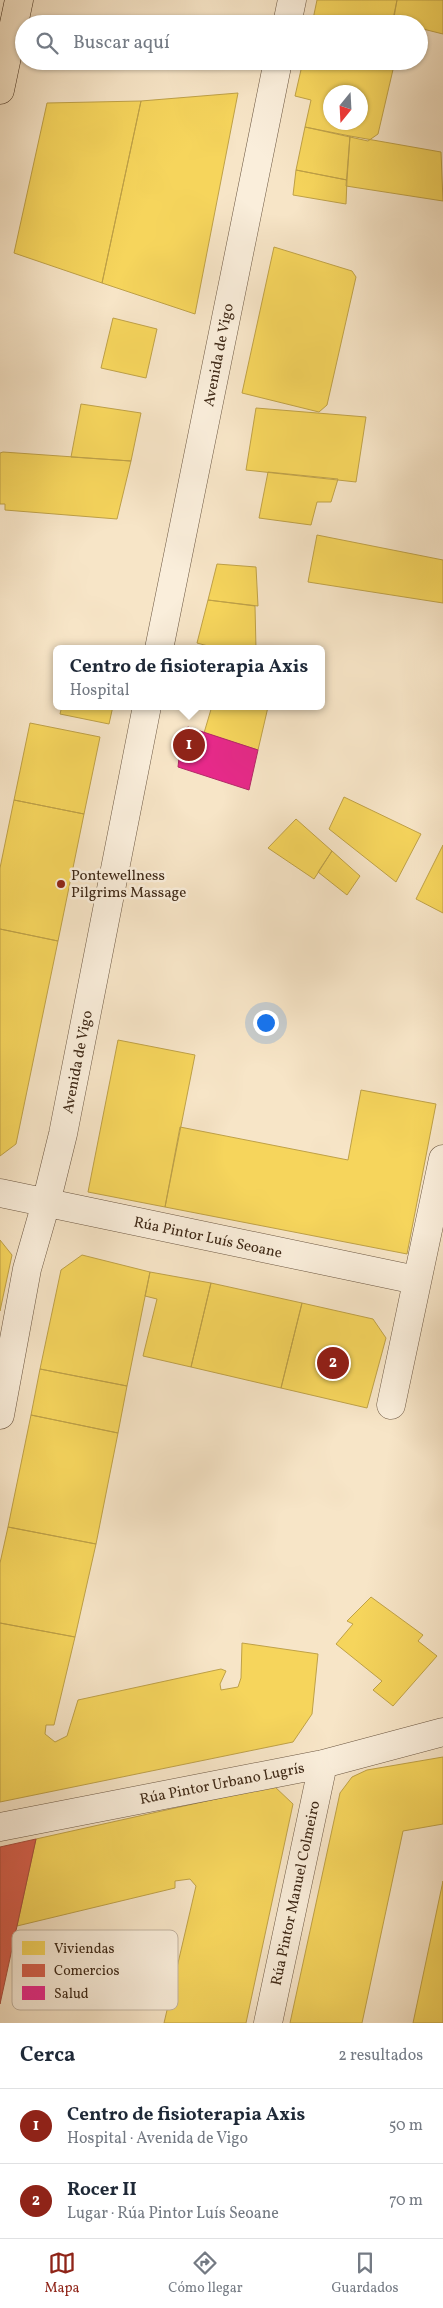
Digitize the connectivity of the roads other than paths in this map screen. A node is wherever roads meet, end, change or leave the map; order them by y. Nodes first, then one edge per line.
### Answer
1 (19, 0) edge
2 (292, 0) edge
3 (16, 15) edge
4 (289, 15) edge
5 (15, 19) edge
6 (276, 70) edge
7 (0, 90) edge
8 (160, 645) edge
9 (147, 710) edge
10 (443, 1159) edge
11 (0, 1193) edge
12 (46, 1203) junction
13 (416, 1280) junction
14 (391, 1405) dead end
15 (0, 1415) edge
16 (443, 1732) edge
17 (323, 1764) junction
18 (0, 1827) edge
19 (268, 2023) edge

1 - 3 highway
2 - 4 street
5 - 7 highway
6 - 8 street, Avenida de Vigo
9 - 12 street, Avenida de Vigo
10 - 13 street
11 - 12 street, Rúa Pintor Luís Seoane
12 - 13 street, Rúa Pintor Luís Seoane
12 - 15 street, Avenida de Vigo
13 - 14 street
16 - 17 street, Rúa Pintor Urbano Lugrís
17 - 18 street, Rúa Pintor Urbano Lugrís
17 - 19 street, Rúa Pintor Manuel Colmeiro

